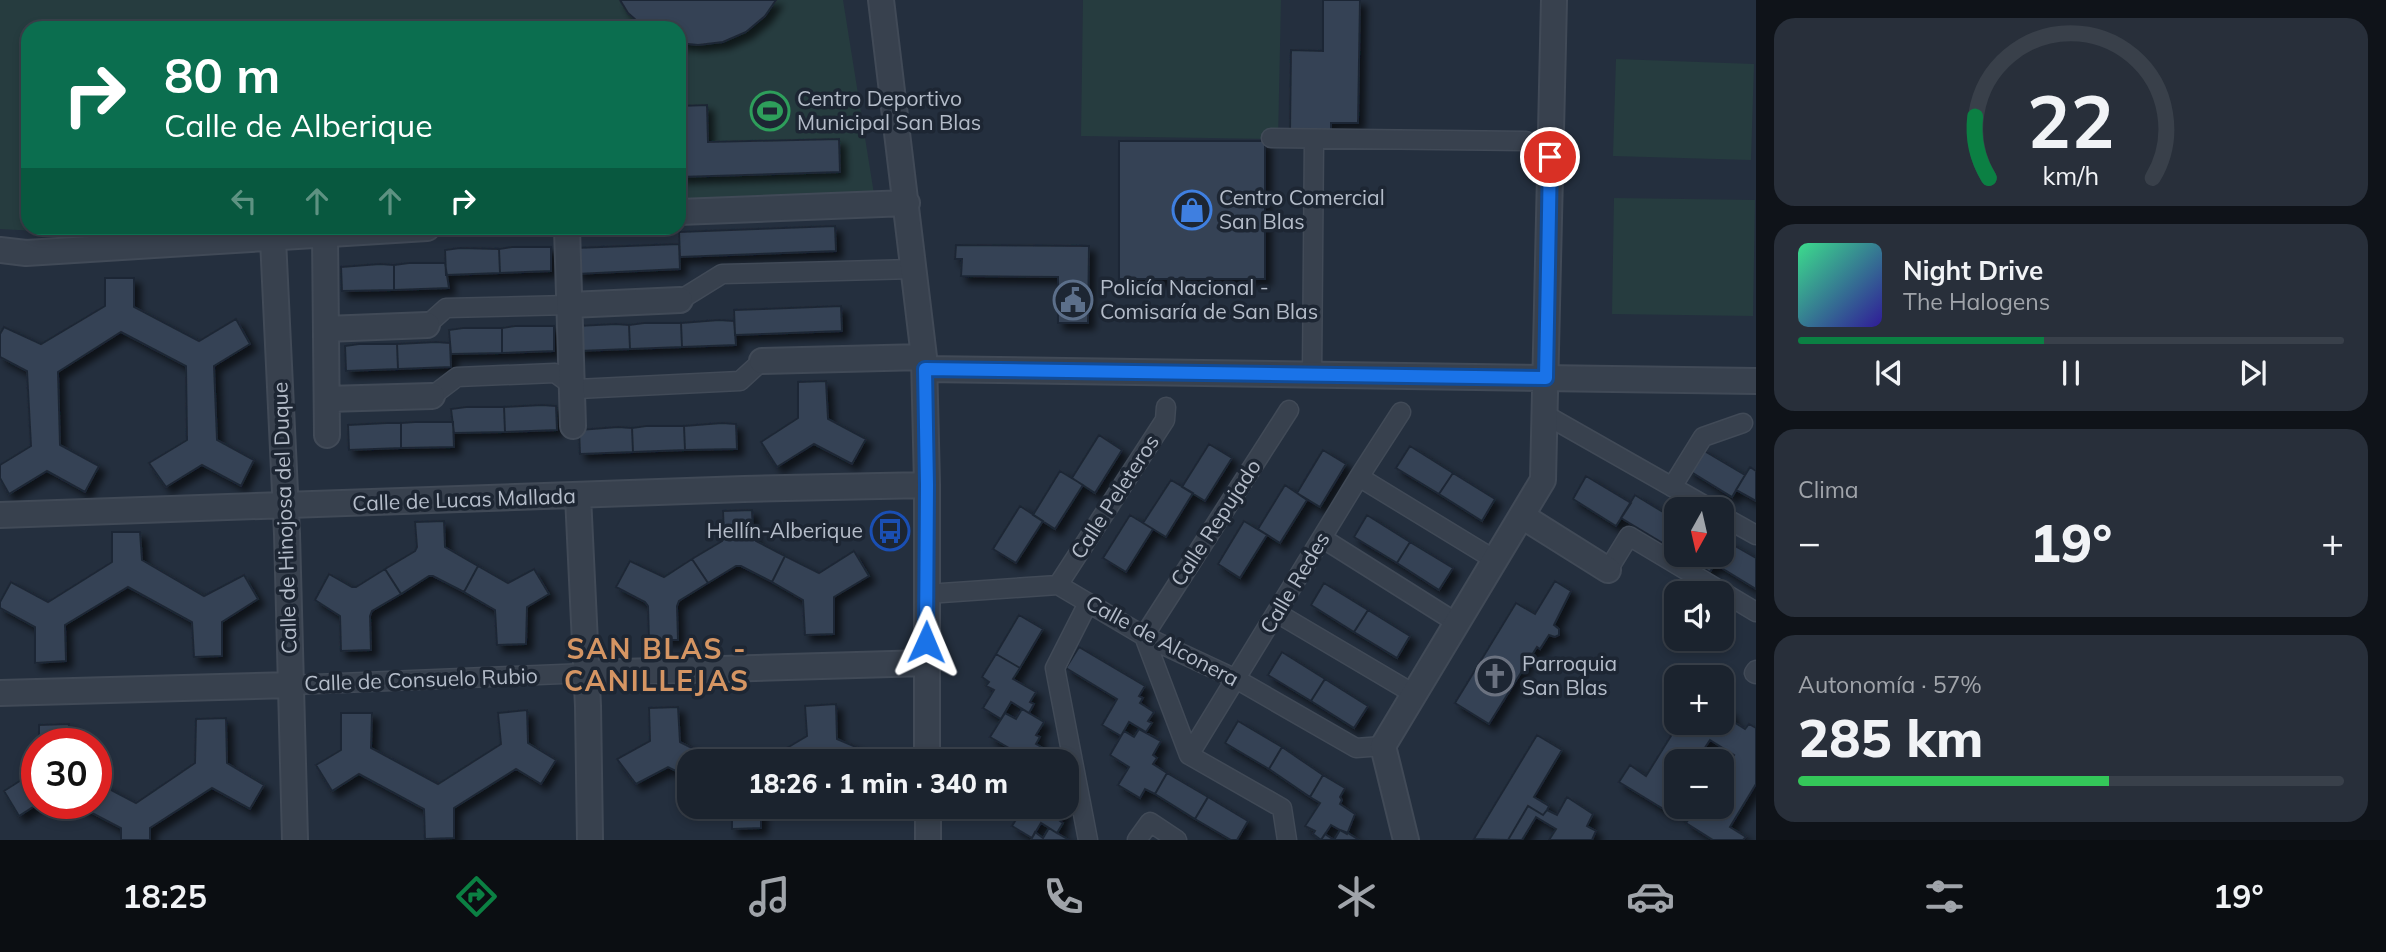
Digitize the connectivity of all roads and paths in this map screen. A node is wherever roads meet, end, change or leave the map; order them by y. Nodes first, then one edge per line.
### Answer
1 (881, 0) edge
2 (1554, 0) edge
3 (1271, 138) dead end
4 (1314, 139) junction
5 (1527, 141) dead end
6 (907, 203) junction
7 (686, 212) edge
8 (325, 235) joint
9 (567, 235) edge
10 (273, 239) junction
11 (0, 250) edge
12 (914, 269) junction
13 (680, 300) joint
14 (570, 304) junction
15 (427, 324) joint
16 (326, 329) junction
17 (762, 361) joint
18 (924, 363) junction
19 (1312, 375) junction
20 (1546, 378) junction
21 (1756, 381) edge
22 (571, 384) junction
23 (432, 396) joint
24 (327, 399) junction
25 (1166, 407) dead end
26 (1289, 410) dead end
27 (1401, 412) dead end
28 (1544, 414) junction
29 (1743, 423) dead end
30 (573, 426) dead end
31 (327, 435) dead end
32 (1359, 477) junction
33 (927, 485) junction
34 (1672, 487) junction
35 (578, 496) junction
36 (1690, 497) edge
37 (285, 504) junction
38 (0, 515) edge
39 (1522, 516) junction
40 (1734, 523) edge
41 (1756, 535) edge
42 (1322, 538) junction
43 (1495, 560) junction
44 (1608, 570) joint
45 (1058, 585) junction
46 (927, 594) junction
47 (1088, 603) junction
48 (1756, 612) edge
49 (1278, 613) junction
50 (1457, 623) junction
51 (1144, 636) junction
52 (926, 663) junction
53 (587, 673) junction
54 (1236, 680) junction
55 (291, 685) junction
56 (0, 693) edge
57 (1414, 694) junction
58 (1383, 746) junction
59 (927, 749) edge
60 (1189, 755) junction
61 (928, 819) edge
62 (295, 840) edge
63 (590, 840) edge
64 (928, 840) edge
65 (1088, 840) edge
66 (1138, 840) edge
67 (1177, 840) edge
68 (1287, 840) edge
69 (1406, 840) edge

1 - 6 street
2 - 20 street
3 - 4 street
4 - 5 street
4 - 19 street
6 - 7 street
6 - 12 street
8 - 10 street
8 - 16 street
9 - 14 street
10 - 11 street
10 - 37 street, Calle de Hinojosa del Duque
12 - 13 street
12 - 18 street
13 - 14 street
14 - 15 street
14 - 22 street
15 - 16 street
16 - 24 street
17 - 18 street
17 - 22 street
18 - 19 street
18 - 33 street
19 - 20 street
20 - 21 street
20 - 28 street
22 - 23 street
22 - 30 street
23 - 24 street
24 - 31 street
25 - 45 street, Calle Peleteros
26 - 51 street, Calle Repujado
27 - 32 street, Calle Redes
28 - 34 street
28 - 39 street
29 - 34 street
32 - 42 street, Calle Redes
32 - 43 street
33 - 35 street, Calle de Lucas Mallada
33 - 46 street
34 - 36 street
35 - 37 street, Calle de Lucas Mallada
35 - 53 street
37 - 38 street, Calle de Lucas Mallada
37 - 55 street, Calle de Hinojosa del Duque
39 - 43 street
39 - 44 street
40 - 41 street
42 - 49 street, Calle Redes
42 - 50 street
43 - 50 street
44 - 48 street
45 - 46 street
45 - 47 street, Calle de Alconera
46 - 52 street
47 - 51 street, Calle de Alconera
47 - 65 street
49 - 54 street, Calle Redes
49 - 57 street
50 - 57 street
51 - 54 street, Calle de Alconera
51 - 60 street
52 - 53 street, Calle de Consuelo Rubio
52 - 59 street
53 - 55 street, Calle de Consuelo Rubio
53 - 63 street
54 - 58 street, Calle de Alconera
54 - 60 street, Calle Redes
55 - 56 street, Calle de Consuelo Rubio
55 - 62 street, Calle de Hinojosa del Duque
57 - 58 street
58 - 69 street
60 - 68 street
61 - 64 street
66 - 67 street

